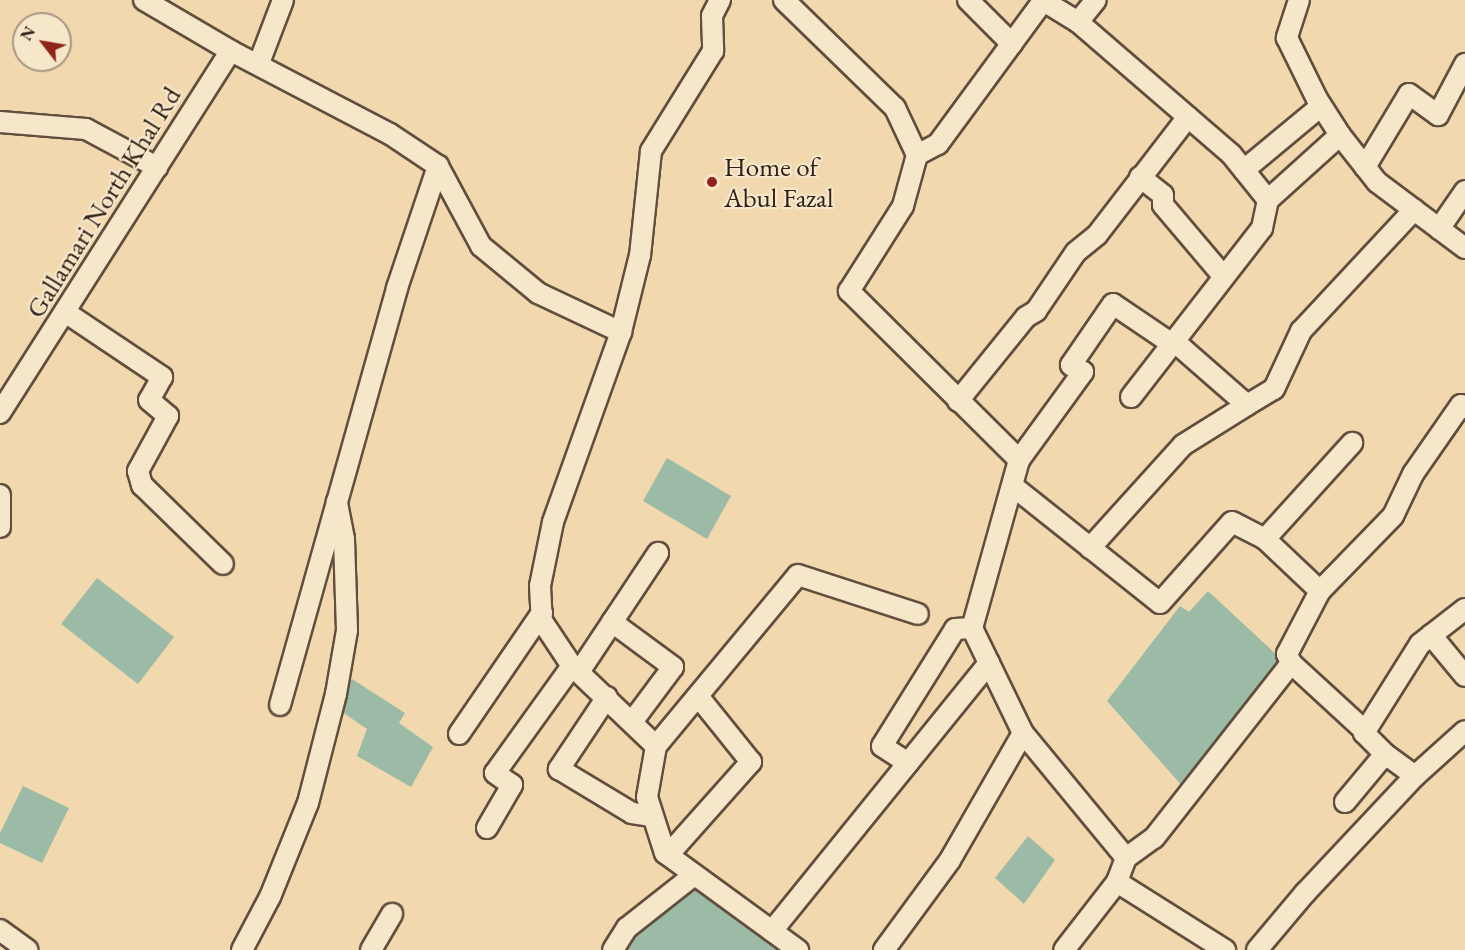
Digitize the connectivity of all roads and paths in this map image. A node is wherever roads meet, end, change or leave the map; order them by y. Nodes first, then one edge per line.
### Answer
1 (144, 0) edge
2 (283, 0) edge
3 (720, 0) edge
4 (784, 0) edge
5 (968, 0) edge
6 (1096, 0) edge
7 (1299, 0) edge
8 (1043, 1) edge
9 (1078, 22) junction
10 (1012, 44) junction
11 (231, 51) junction
12 (259, 63) junction
13 (1465, 64) edge
14 (1321, 106) junction
15 (1188, 117) junction
16 (0, 122) edge
17 (1340, 135) junction
18 (917, 155) junction
19 (438, 166) junction
20 (158, 167) junction
21 (1365, 167) junction
22 (1244, 170) junction
23 (1140, 177) junction
24 (1465, 191) edge
25 (1268, 200) junction
26 (1414, 210) junction
27 (1439, 228) junction
28 (1465, 248) edge
29 (1224, 277) junction
30 (65, 312) junction
31 (621, 332) junction
32 (1173, 342) junction
33 (1131, 397) dead end
34 (958, 401) junction
35 (1247, 405) junction
36 (1465, 408) edge
37 (0, 413) edge
38 (1352, 443) dead end
39 (1019, 460) junction
40 (1014, 487) junction
41 (0, 495) edge
42 (336, 498) junction
43 (0, 527) edge
44 (1265, 539) junction
45 (1090, 548) junction
46 (658, 553) dead end
47 (223, 564) dead end
48 (1320, 591) junction
49 (1465, 609) edge
50 (542, 613) junction
51 (918, 614) dead end
52 (612, 622) junction
53 (972, 628) junction
54 (1431, 635) junction
55 (989, 663) junction
56 (1291, 663) junction
57 (575, 669) junction
58 (1465, 676) edge
59 (698, 696) junction
60 (606, 697) junction
61 (280, 705) dead end
62 (632, 722) junction
63 (1365, 731) junction
64 (1465, 731) edge
65 (459, 734) dead end
66 (1023, 734) junction
67 (656, 746) junction
68 (1385, 754) junction
69 (908, 764) junction
70 (1415, 776) junction
71 (1345, 802) dead end
72 (650, 816) junction
73 (487, 828) dead end
74 (668, 855) junction
75 (1126, 858) junction
76 (694, 875) junction
77 (1117, 882) junction
78 (392, 914) dead end
79 (0, 930) edge
80 (772, 931) junction
81 (28, 950) edge
82 (242, 950) edge
83 (371, 950) edge
84 (613, 950) edge
85 (798, 950) edge
86 (884, 950) edge
87 (1064, 950) edge
88 (1225, 950) edge
89 (1257, 950) edge

1 - 11 street
2 - 12 street
3 - 31 street
4 - 18 street
5 - 10 street
6 - 9 street
7 - 14 street
8 - 9 street
8 - 10 street
9 - 15 street
10 - 18 street
11 - 12 street
11 - 20 street, Gallamari North Khal Rd
12 - 19 street
13 - 21 street
14 - 17 street
14 - 22 street
15 - 22 street
15 - 23 street
16 - 20 street
17 - 21 street
17 - 25 street
18 - 34 street
19 - 31 street
19 - 42 street
20 - 30 street, Gallamari North Khal Rd
21 - 26 street
22 - 25 street
23 - 29 street
23 - 34 street
24 - 27 street
25 - 29 street
26 - 27 street
26 - 35 street
27 - 28 street
29 - 32 street
30 - 37 street, Gallamari North Khal Rd
30 - 47 street
31 - 50 street
32 - 33 street
32 - 35 street
32 - 39 street
34 - 39 street
35 - 45 street
36 - 48 street
38 - 44 street
39 - 40 street
40 - 45 street
40 - 53 street
41 - 43 street
42 - 61 street
42 - 82 street
44 - 45 street
44 - 48 street
46 - 52 street
48 - 56 street
49 - 54 street
50 - 57 street
50 - 65 street
51 - 59 street
52 - 57 street
52 - 62 street
53 - 55 street
53 - 69 street
54 - 58 street
54 - 63 street
55 - 66 street
55 - 69 street
56 - 63 street
56 - 75 street
57 - 60 street
57 - 73 street
59 - 67 street
59 - 74 street
60 - 62 street
60 - 72 street
62 - 67 street
63 - 68 street
64 - 70 street
66 - 75 street
66 - 86 street
67 - 72 street
68 - 70 street
68 - 71 street
69 - 80 street
70 - 89 street
72 - 74 street
74 - 76 street
75 - 77 street
76 - 80 street
76 - 84 street
77 - 87 street
77 - 88 street
78 - 83 street
79 - 81 street
80 - 85 street

